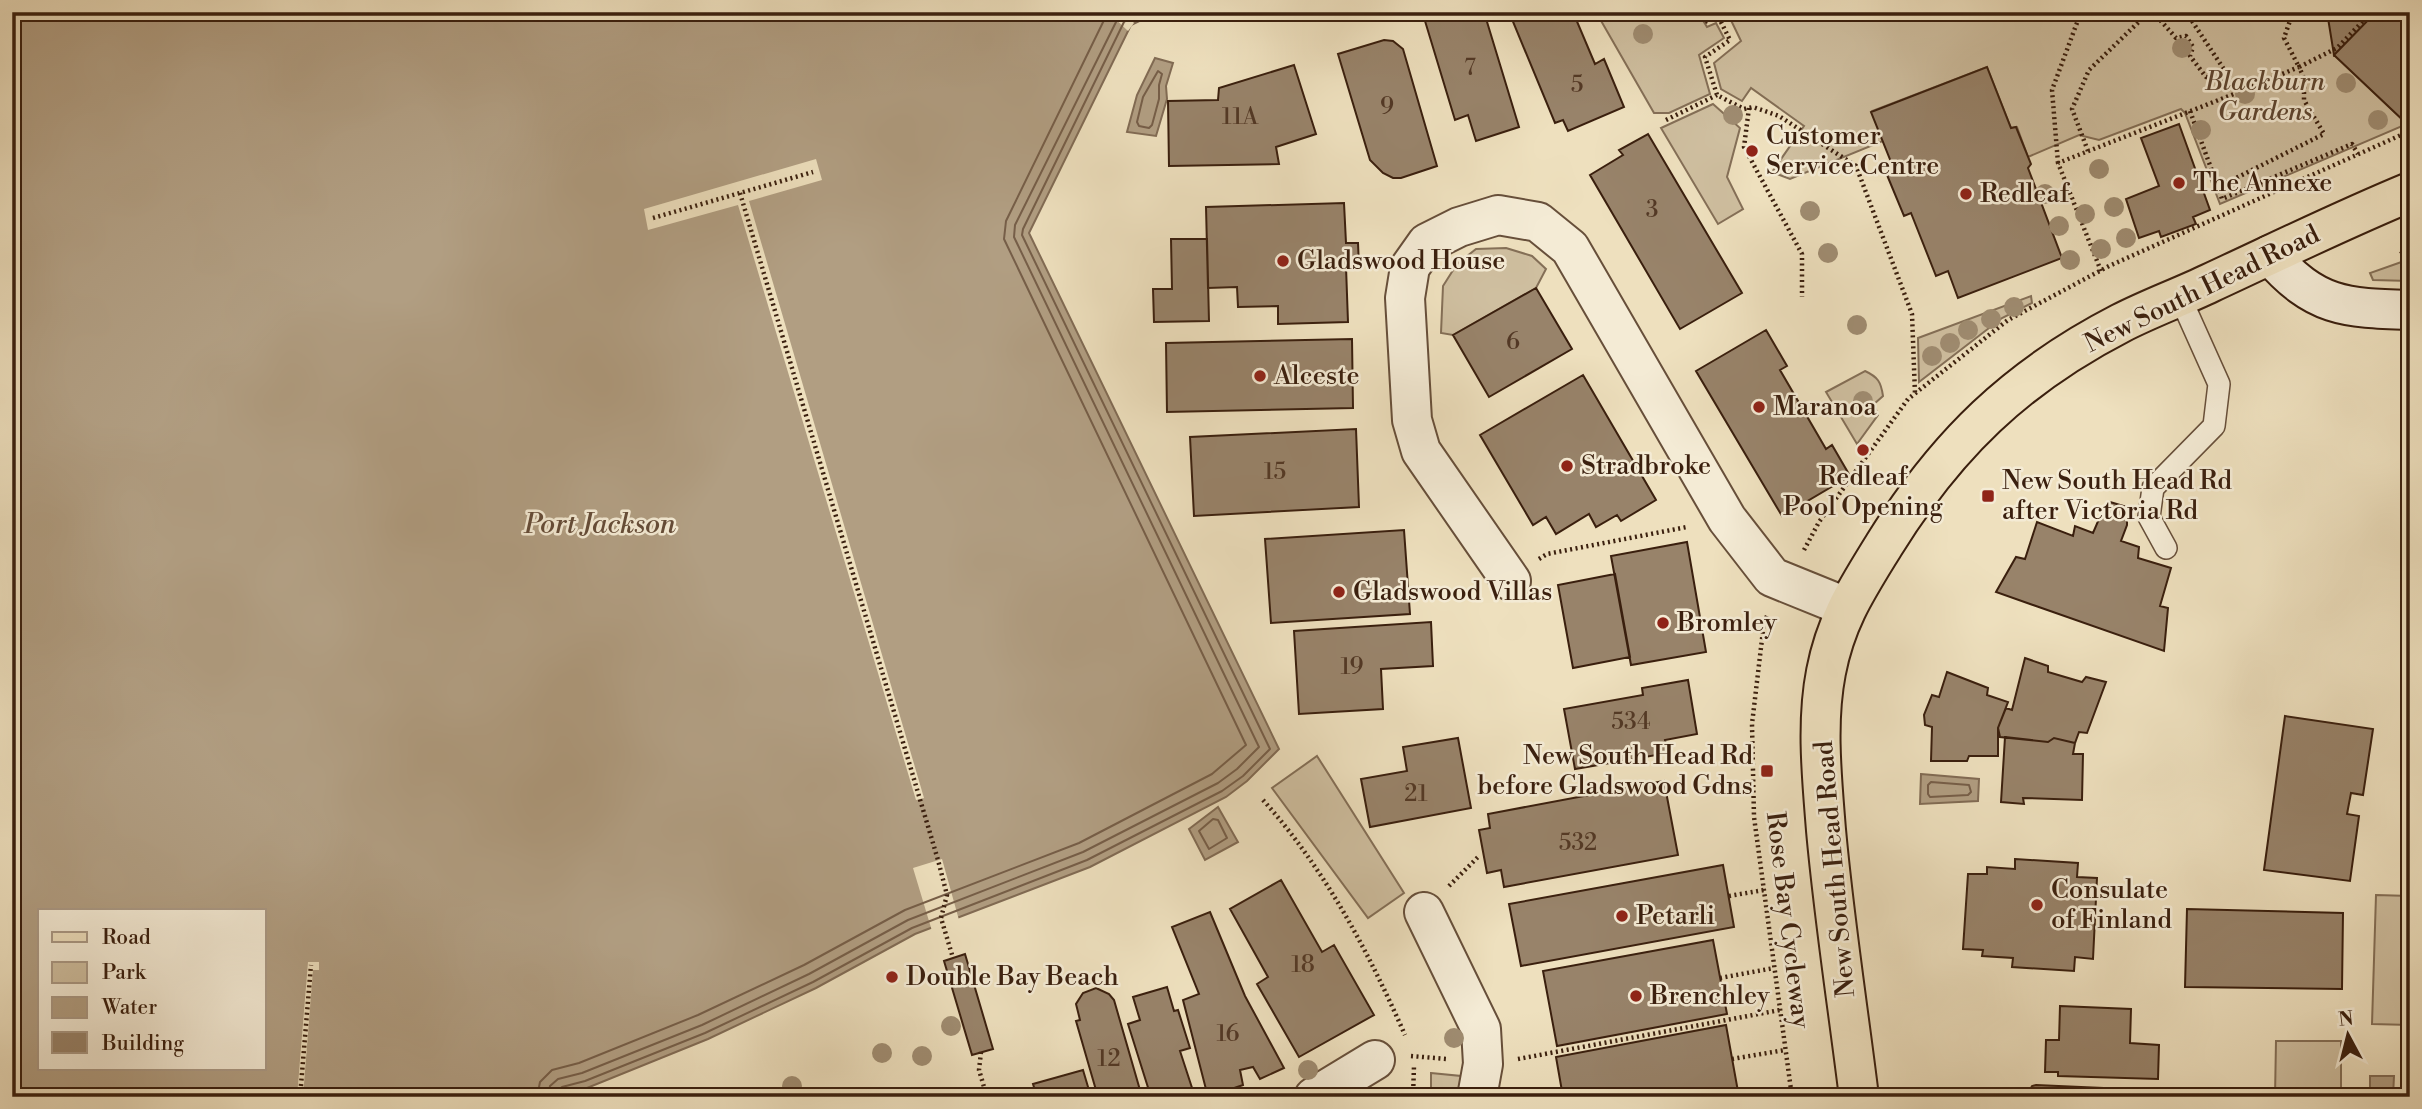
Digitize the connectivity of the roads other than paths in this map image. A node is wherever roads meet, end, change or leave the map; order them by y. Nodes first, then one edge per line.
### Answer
1 (2410, 192) edge
2 (2270, 255) junction
3 (2180, 297) junction
4 (2410, 310) edge
5 (2166, 548) dead end
6 (1511, 580) road end
7 (1846, 607) junction
8 (1435, 901) road end
9 (1375, 1060) road end
10 (1480, 1080) edge
11 (1314, 1097) edge
12 (1859, 1097) edge

1 - 2 main road, New South Head Road
2 - 3 main road, New South Head Road
2 - 4 street
3 - 5 lane
3 - 7 main road, New South Head Road
6 - 7 street
7 - 12 main road, New South Head Road
8 - 10 street
9 - 11 street

